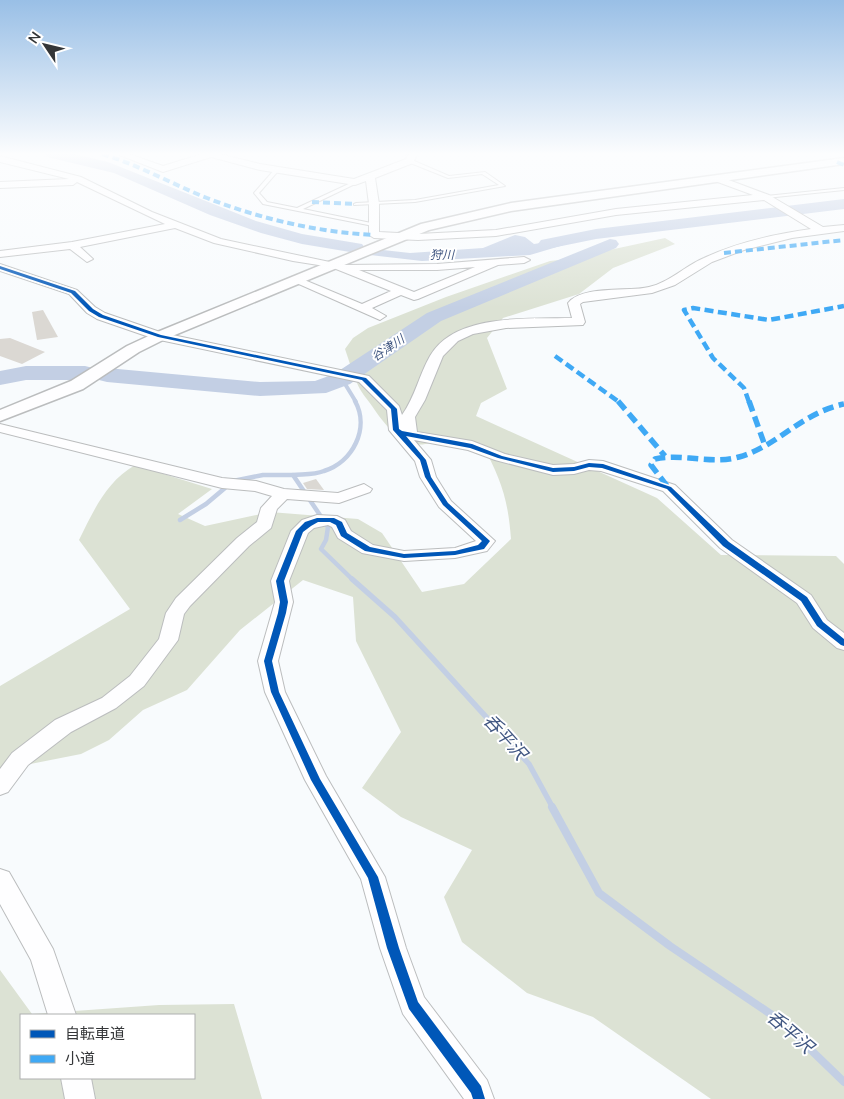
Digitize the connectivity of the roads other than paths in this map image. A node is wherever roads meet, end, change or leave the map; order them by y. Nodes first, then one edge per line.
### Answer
1 (133, 205) edge
2 (278, 205) edge
3 (306, 205) edge
4 (374, 205) edge
5 (524, 205) edge
6 (695, 205) edge
7 (780, 205) edge
8 (298, 209) junction
9 (373, 224) junction
10 (175, 225) junction
11 (844, 228) edge
12 (821, 230) junction
13 (396, 237) junction
14 (72, 245) junction
15 (0, 254) edge
16 (87, 259) dead end
17 (524, 260) dead end
18 (493, 264) junction
19 (338, 266) junction
20 (0, 268) edge
21 (298, 281) junction
22 (400, 291) junction
23 (362, 308) junction
24 (380, 316) dead end
25 (160, 336) junction
26 (0, 416) edge
27 (0, 428) edge
28 (405, 434) junction
29 (364, 489) dead end
30 (282, 494) junction
31 (844, 643) edge
32 (0, 786) edge
33 (0, 880) edge
34 (62, 1014) edge
35 (76, 1079) edge
36 (80, 1099) edge
37 (479, 1099) edge

1 - 10 street
2 - 8 lane
3 - 8 lane
4 - 9 street
5 - 13 street
6 - 13 street
7 - 12 street
8 - 9 lane
9 - 13 street
10 - 14 street
10 - 19 street
11 - 12 street
12 - 28 street
13 - 19 street
14 - 15 street
14 - 16 street
17 - 18 street
18 - 19 street
18 - 22 street
19 - 21 street
19 - 22 street
20 - 25 street
21 - 23 street
21 - 25 street
22 - 23 street
23 - 24 street
25 - 26 street
25 - 28 street
27 - 30 street
28 - 31 street
28 - 37 street
29 - 30 street
30 - 32 street
33 - 34 street
35 - 36 street

